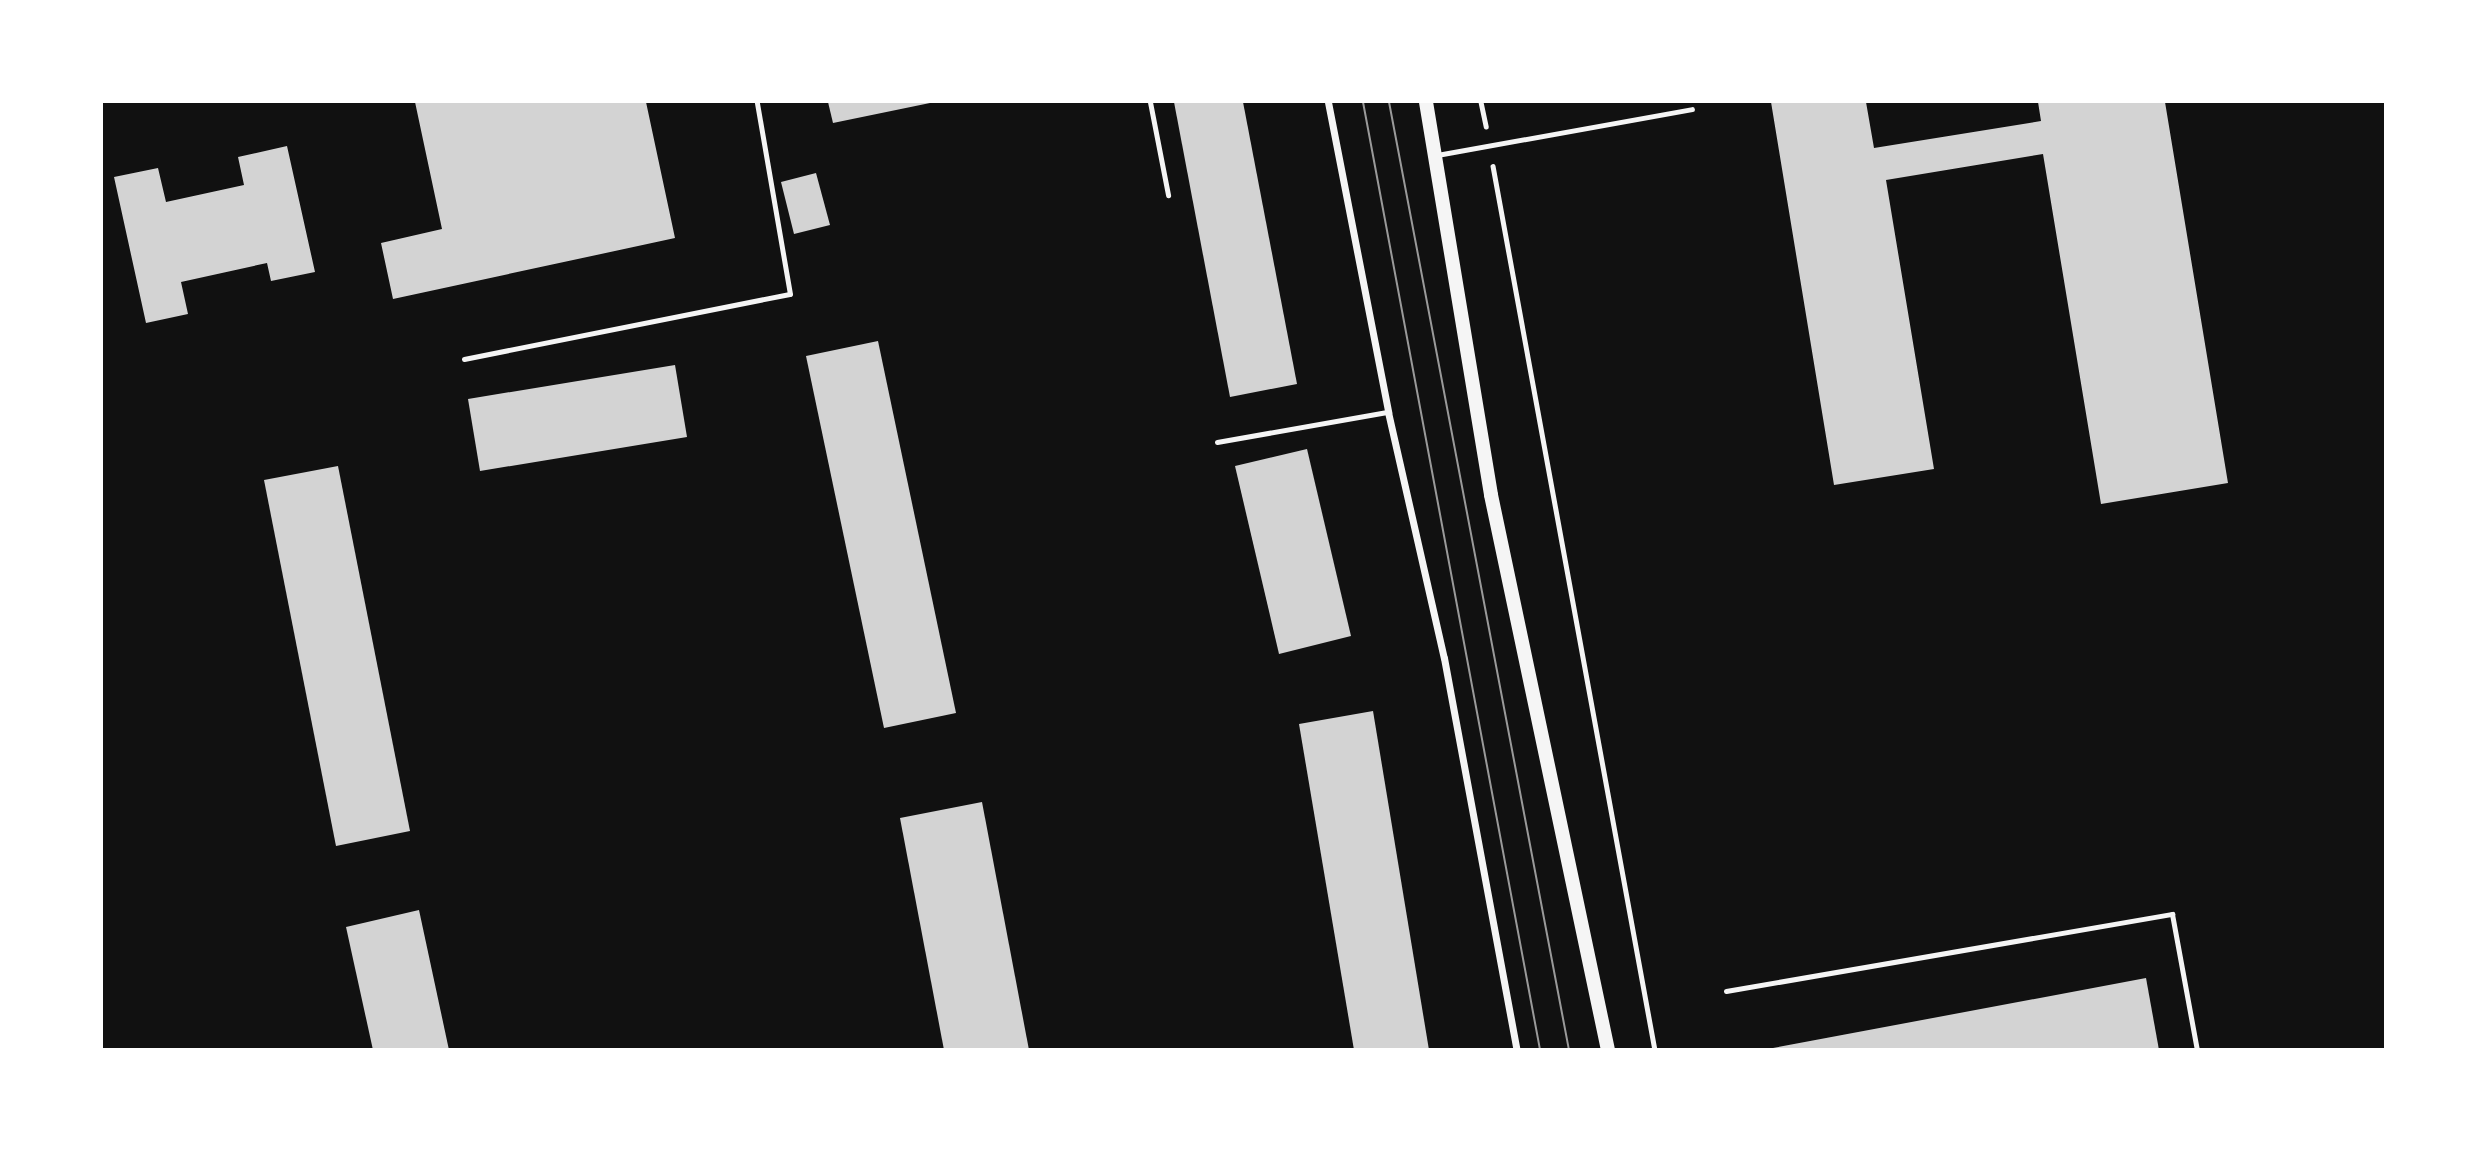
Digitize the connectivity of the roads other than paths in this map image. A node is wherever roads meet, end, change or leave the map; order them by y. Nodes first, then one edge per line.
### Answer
1 (757, 102) edge
2 (1150, 102) edge
3 (1328, 102) edge
4 (1426, 102) edge
5 (1692, 109) dead end
6 (1437, 155) junction
7 (1168, 195) dead end
8 (464, 359) dead end
9 (1388, 412) junction
10 (1217, 442) dead end
11 (1726, 991) dead end
12 (1517, 1049) edge
13 (1608, 1049) edge
14 (2197, 1049) edge

1 - 8 lane
2 - 7 lane
3 - 9 street
4 - 6 main road
5 - 6 lane
6 - 13 main road
9 - 10 lane
9 - 12 street
11 - 14 lane

